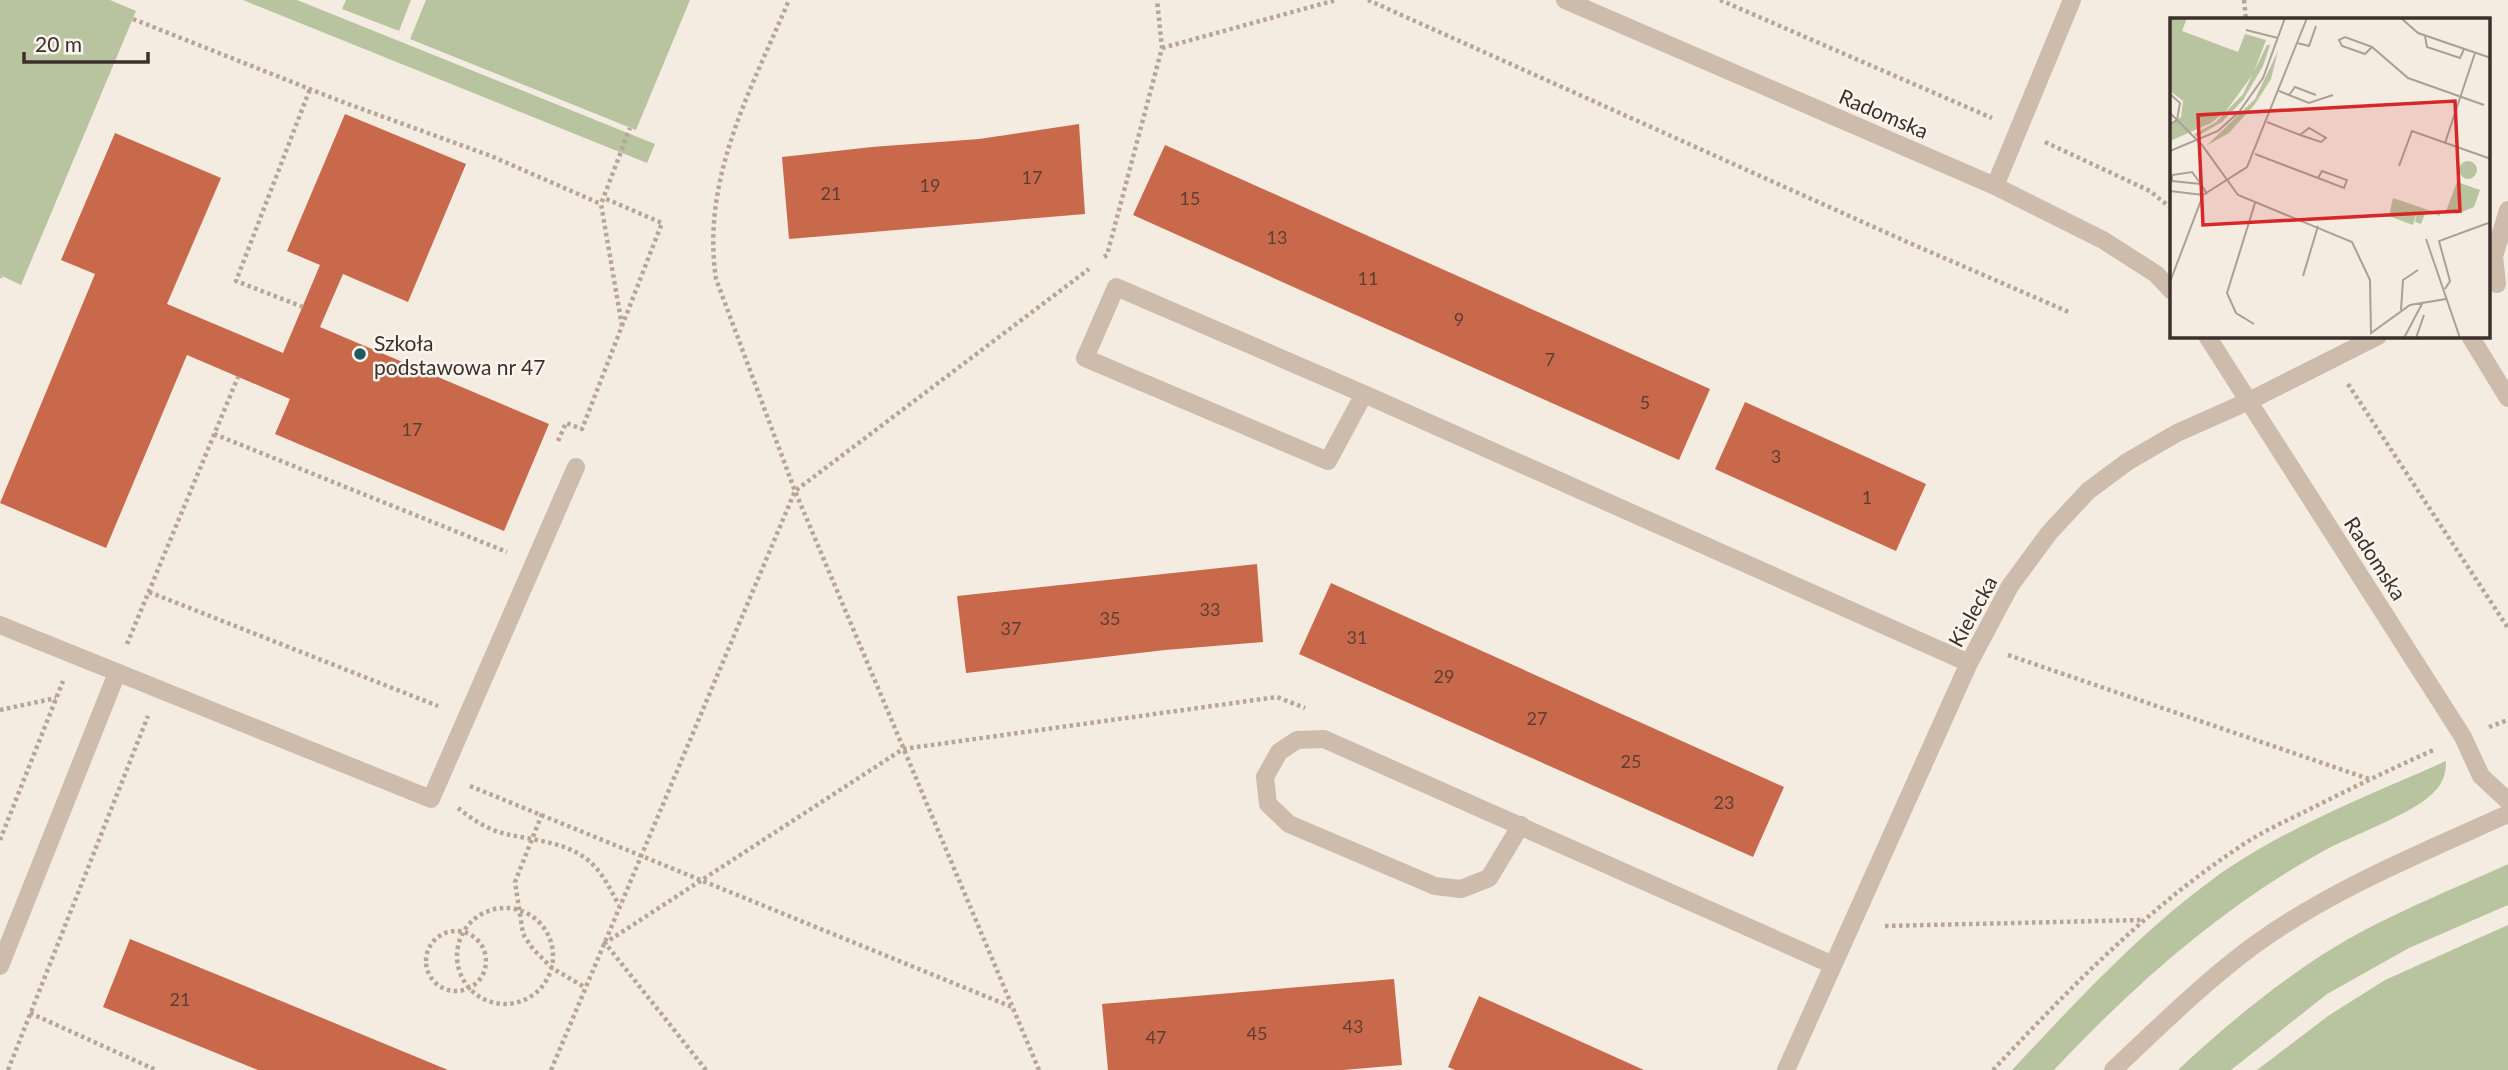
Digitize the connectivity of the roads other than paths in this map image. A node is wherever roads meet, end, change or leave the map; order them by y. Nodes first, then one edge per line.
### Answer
1 (1565, 0) edge
2 (2072, 0) edge
3 (1995, 186) junction
4 (2508, 210) edge
5 (2498, 285) edge
6 (2170, 289) edge
7 (2208, 338) edge
8 (2374, 338) edge
9 (2471, 338) edge
10 (1364, 394) junction
11 (2507, 395) edge
12 (2249, 401) junction
13 (576, 467) dead end
14 (0, 625) edge
15 (1969, 663) junction
16 (117, 673) junction
17 (2508, 801) edge
18 (2508, 814) edge
19 (1521, 825) junction
20 (1833, 965) junction
21 (0, 966) edge
22 (1786, 1070) edge
23 (2113, 1070) edge

1 - 3 street, Radomska
2 - 3 street
3 - 6 street, Radomska
4 - 5 street
7 - 12 street, Radomska
8 - 12 street, Kielecka
9 - 11 street
10 - 10 street
10 - 15 street
12 - 15 street, Kielecka
12 - 17 street, Radomska
13 - 16 street
14 - 16 street
15 - 20 street, Kielecka
16 - 21 street
18 - 23 street
19 - 19 street
19 - 20 street
20 - 22 street, Kielecka

